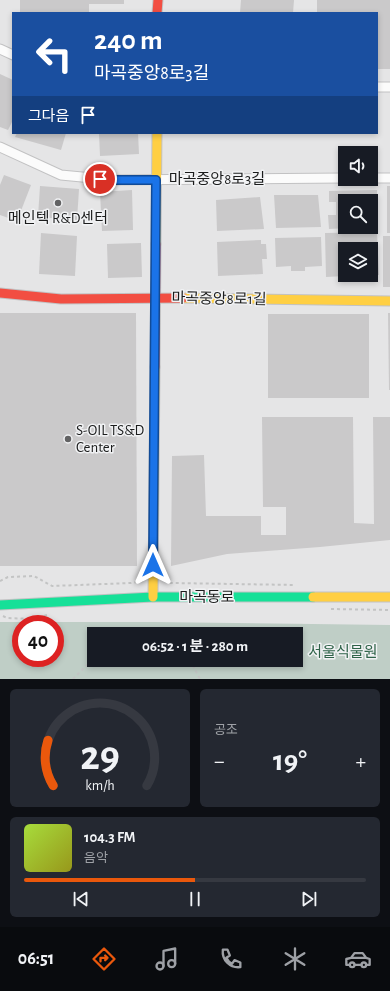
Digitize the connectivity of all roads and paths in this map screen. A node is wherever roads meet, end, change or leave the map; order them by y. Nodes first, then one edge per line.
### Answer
1 (158, 0) edge
2 (158, 12) edge
3 (0, 49) edge
4 (12, 55) edge
5 (390, 87) edge
6 (378, 88) edge
7 (156, 134) edge
8 (0, 147) edge
9 (338, 178) edge
10 (378, 178) edge
11 (390, 178) edge
12 (156, 180) junction
13 (0, 293) edge
14 (155, 298) junction
15 (390, 301) edge
16 (0, 581) edge
17 (153, 581) junction
18 (295, 585) dead end
19 (153, 597) junction
20 (390, 597) edge
21 (0, 605) edge
22 (327, 609) dead end
23 (390, 610) edge
24 (52, 613) dead end
25 (0, 615) edge
26 (87, 665) edge
27 (194, 667) edge
28 (73, 679) edge
29 (200, 679) edge

1 - 2 street
3 - 4 street
5 - 6 street
7 - 12 street
8 - 12 street, 마곡중앙8로3길
9 - 12 street, 마곡중앙8로3길
10 - 11 street
12 - 14 street
13 - 14 street, 마곡중앙8로1길
14 - 15 street, 마곡중앙8로1길
14 - 17 street
16 - 17 path
17 - 18 path
17 - 19 street
19 - 20 street, 마곡동로
19 - 21 street, 마곡동로
22 - 23 path
24 - 25 path
26 - 28 path
27 - 29 path

